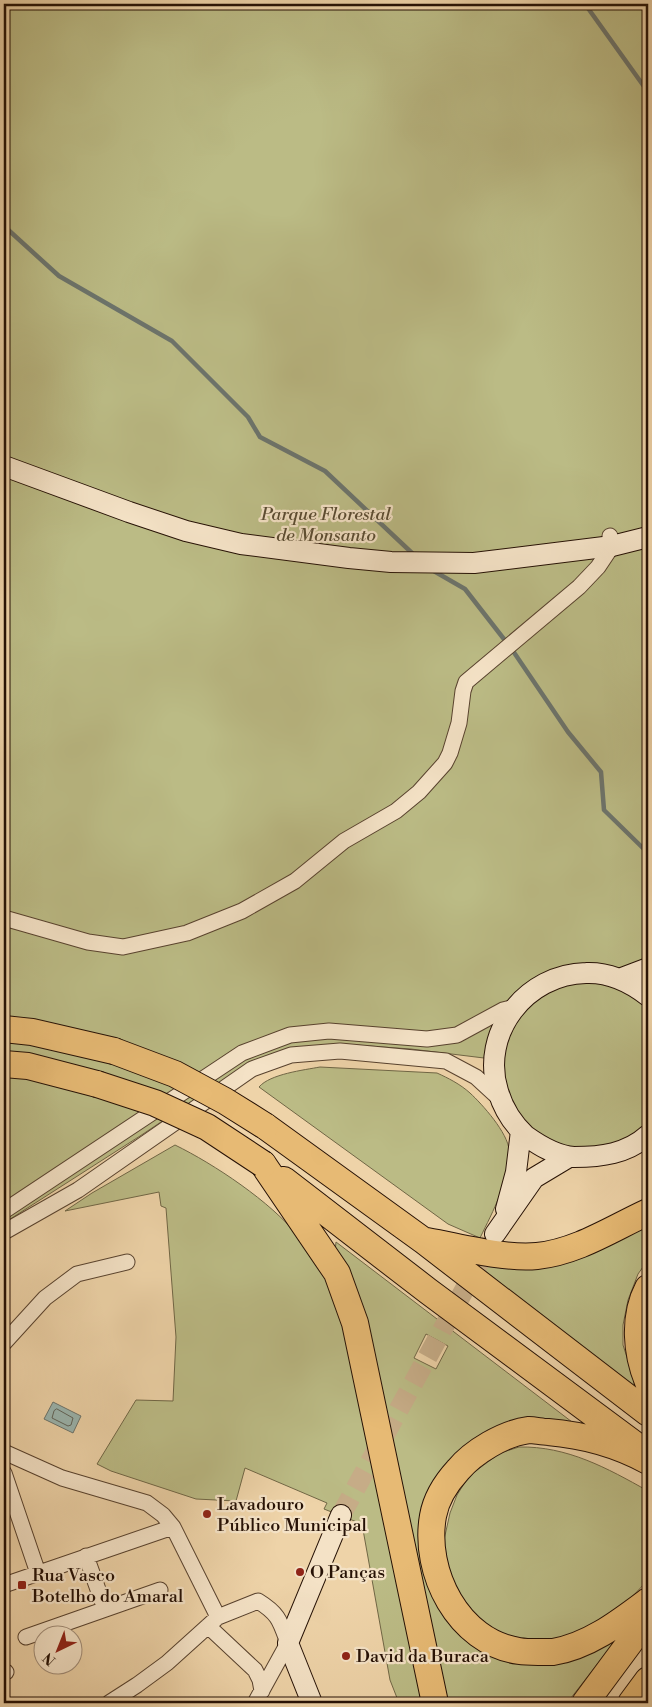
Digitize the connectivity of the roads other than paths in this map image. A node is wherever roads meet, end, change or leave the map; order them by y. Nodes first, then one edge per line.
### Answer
1 (4, 466) edge
2 (648, 537) edge
3 (611, 541) junction
4 (4, 918) edge
5 (648, 968) edge
6 (619, 979) junction
7 (648, 996) edge
8 (515, 1007) junction
9 (4, 1029) edge
10 (4, 1064) edge
11 (501, 1100) junction
12 (520, 1131) junction
13 (648, 1135) edge
14 (648, 1148) edge
15 (619, 1153) junction
16 (569, 1157) junction
17 (263, 1164) junction
18 (4, 1211) edge
19 (648, 1212) edge
20 (4, 1232) edge
21 (424, 1241) junction
22 (127, 1262) dead end
23 (648, 1288) edge
24 (4, 1343) edge
25 (648, 1382) edge
26 (648, 1413) edge
27 (4, 1452) edge
28 (648, 1454) edge
29 (648, 1461) edge
30 (4, 1473) edge
31 (341, 1515) tunnel mouth
32 (173, 1527) junction
33 (86, 1556) junction
34 (38, 1573) junction
35 (4, 1585) edge
36 (160, 1590) dead end
37 (648, 1601) edge
38 (105, 1609) junction
39 (648, 1618) edge
40 (213, 1621) junction
41 (26, 1637) dead end
42 (288, 1643) junction
43 (648, 1680) edge
44 (258, 1697) edge
45 (109, 1703) edge
46 (312, 1703) edge
47 (435, 1703) edge
48 (585, 1703) edge
49 (631, 1703) edge

1 - 3 street
2 - 3 street
3 - 4 street
5 - 6 street
6 - 7 street
6 - 8 street
8 - 11 street
8 - 18 street
9 - 21 highway, bridge
10 - 17 highway, bridge
11 - 12 street
11 - 20 street
12 - 16 street
12 - 16 street
13 - 15 street
14 - 15 street
15 - 16 street
17 - 28 highway
17 - 47 highway
19 - 21 highway
21 - 26 highway
22 - 24 street
23 - 25 highway
27 - 32 street
29 - 37 highway
30 - 34 street
31 - 42 street
32 - 33 street
32 - 40 street
33 - 34 street
33 - 38 street
34 - 35 street
36 - 38 street
38 - 41 street
39 - 48 highway
40 - 42 street
40 - 44 street
40 - 45 street
42 - 44 street
42 - 46 street
43 - 49 highway

